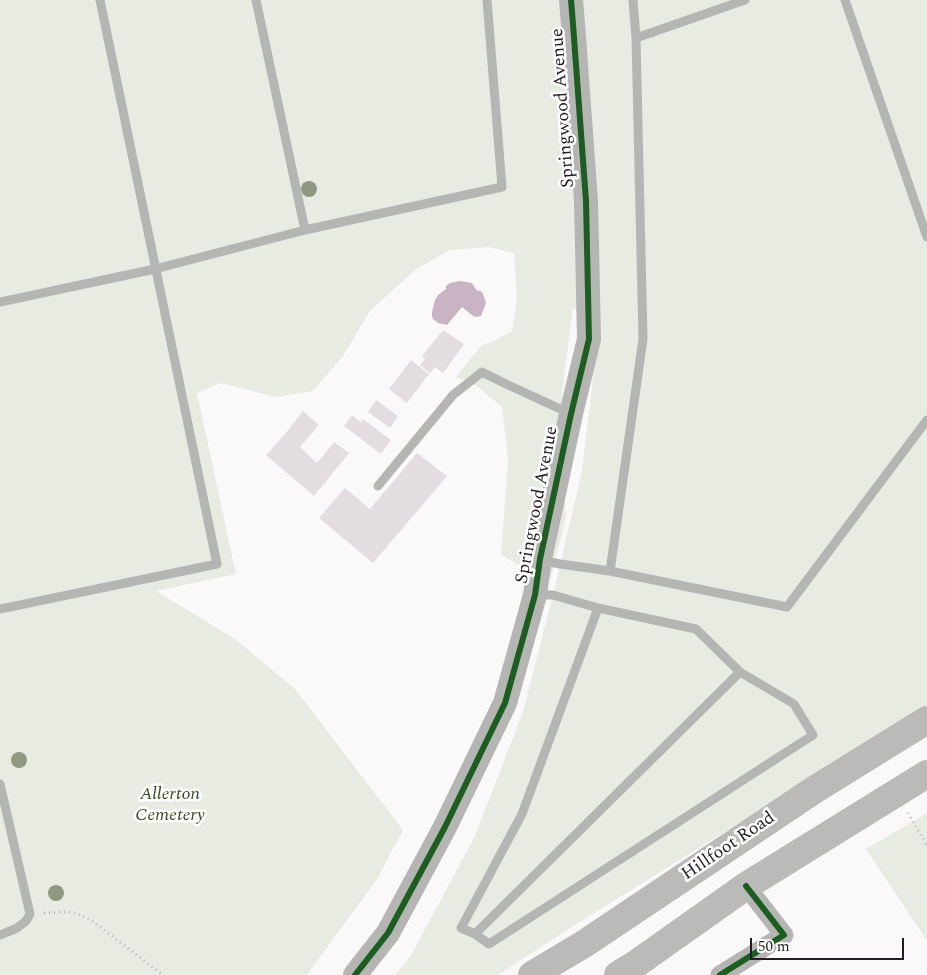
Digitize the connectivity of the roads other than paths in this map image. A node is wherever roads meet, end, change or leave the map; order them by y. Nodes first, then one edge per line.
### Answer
1 (100, 0) edge
2 (256, 0) edge
3 (487, 0) edge
4 (571, 0) edge
5 (633, 0) edge
6 (745, 0) edge
7 (845, 0) edge
8 (636, 38) junction
9 (305, 230) junction
10 (927, 237) edge
11 (156, 269) junction
12 (0, 302) edge
13 (571, 414) junction
14 (927, 420) edge
15 (378, 486) dead end
16 (540, 559) junction
17 (610, 571) junction
18 (535, 595) junction
19 (598, 608) junction
20 (0, 609) edge
21 (740, 672) junction
22 (927, 720) edge
23 (927, 774) edge
24 (0, 784) edge
25 (746, 886) junction
26 (475, 934) junction
27 (0, 935) edge
28 (355, 975) edge
29 (532, 975) edge
30 (618, 975) edge
31 (720, 975) edge

1 - 11 lane
2 - 9 lane
3 - 9 lane
4 - 13 street, Springwood Avenue
5 - 8 lane
6 - 8 lane
7 - 10 lane
8 - 17 lane
9 - 11 lane
11 - 12 lane
11 - 20 lane
13 - 15 lane
13 - 16 street, Springwood Avenue
14 - 17 lane
16 - 17 lane
16 - 18 street, Springwood Avenue
18 - 19 lane
18 - 28 street, Springwood Avenue
19 - 21 lane
19 - 26 lane
21 - 26 lane
21 - 26 lane
22 - 29 highway, Hillfoot Road
23 - 25 highway
24 - 27 lane
25 - 30 highway
25 - 31 street

